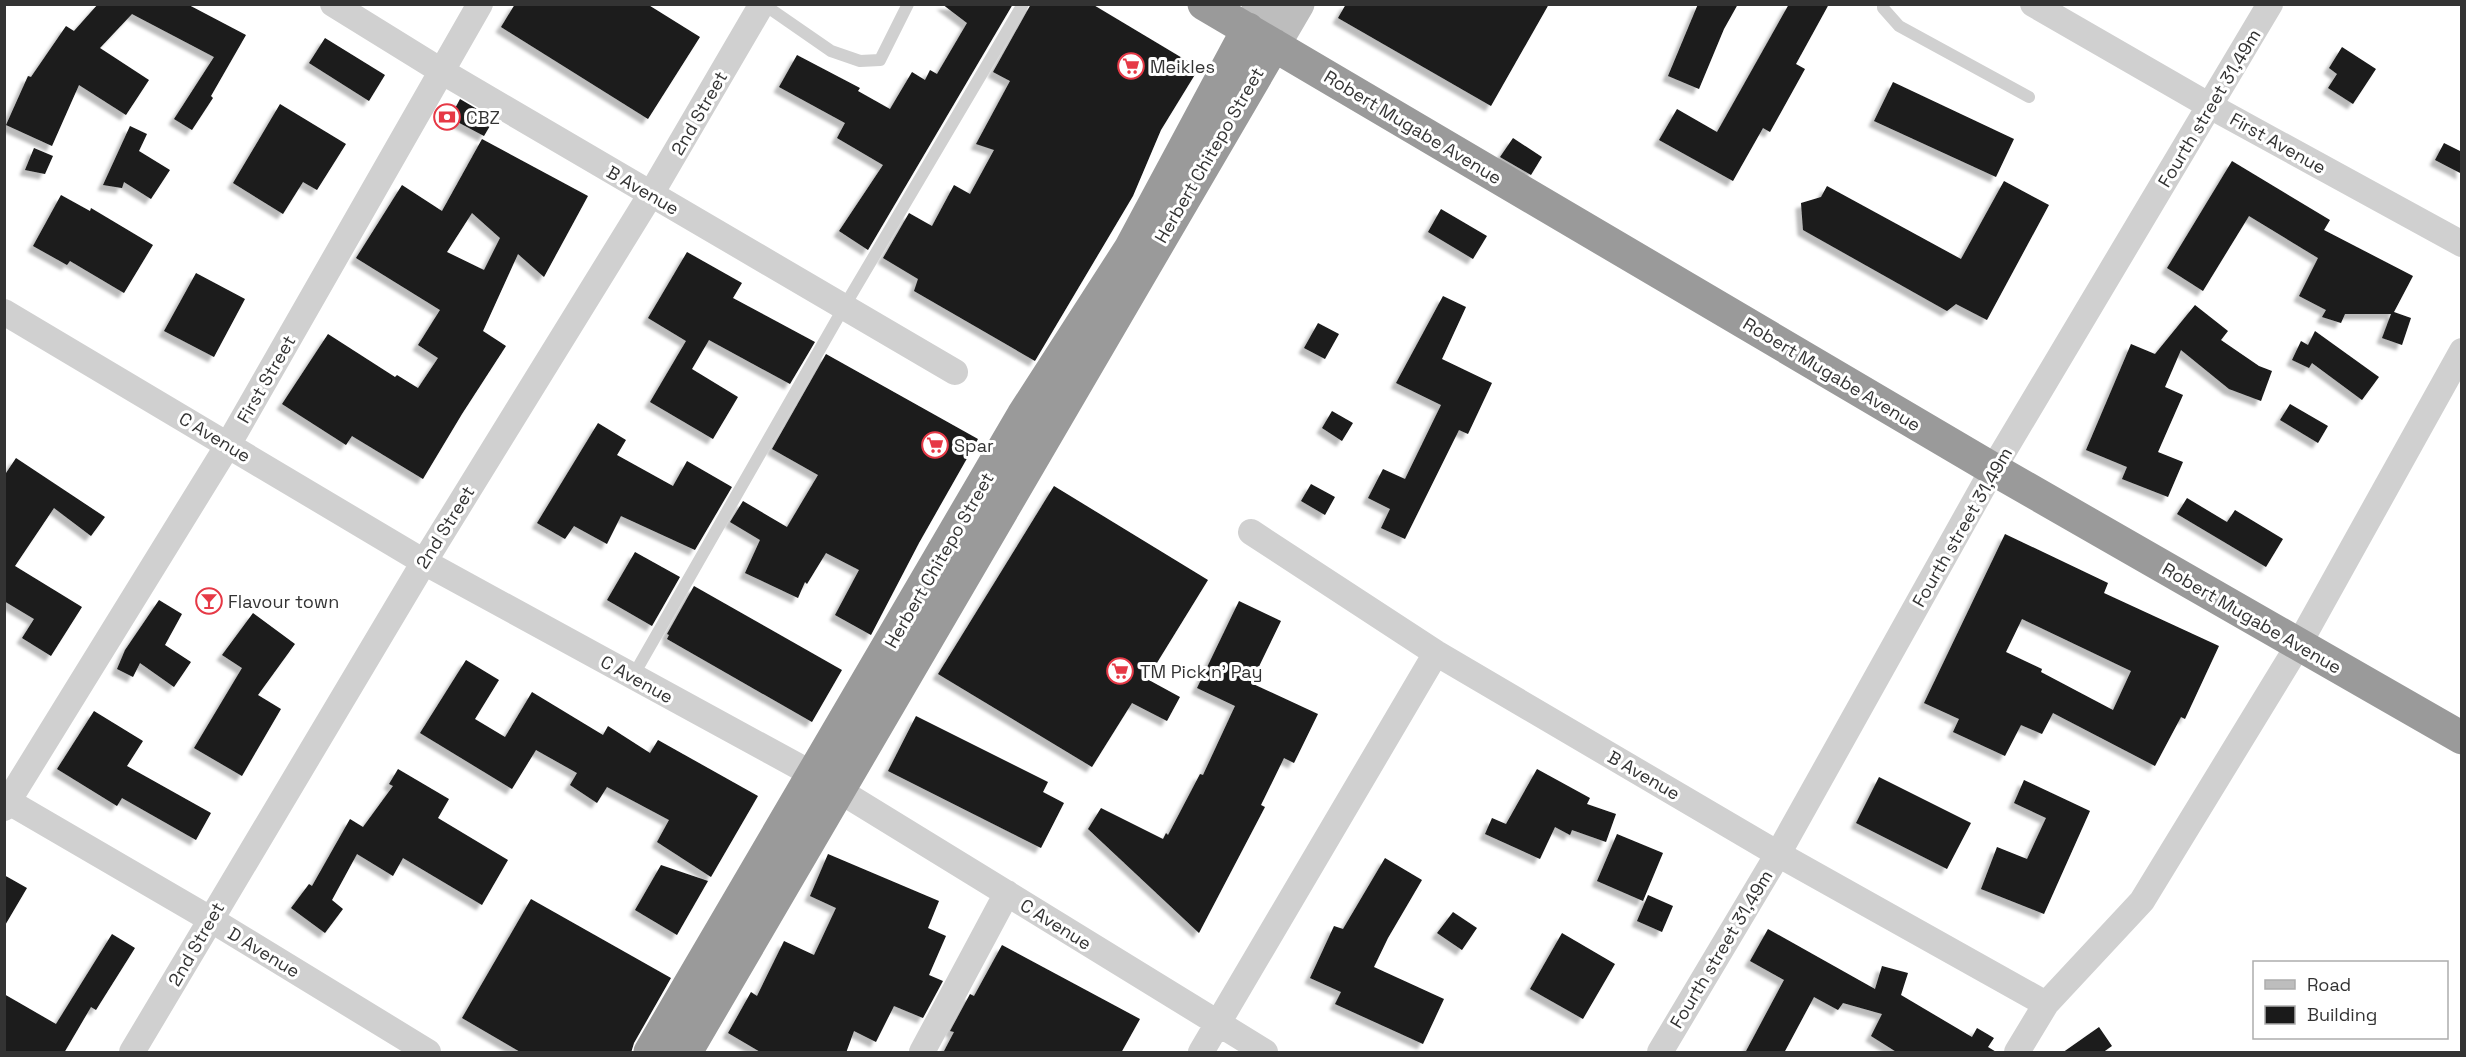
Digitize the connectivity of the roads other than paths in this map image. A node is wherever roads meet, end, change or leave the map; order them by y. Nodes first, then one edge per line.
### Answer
1 (333, 4) edge
2 (480, 4) edge
3 (762, 4) edge
4 (908, 4) edge
5 (1023, 4) edge
6 (1204, 4) edge
7 (1298, 4) edge
8 (1883, 4) edge
9 (2033, 4) edge
10 (2271, 4) edge
11 (1261, 26) edge
12 (443, 72) junction
13 (2029, 97) dead end
14 (2210, 106) junction
15 (651, 194) junction
16 (2462, 244) edge
17 (844, 307) junction
18 (4, 312) edge
19 (2462, 351) edge
20 (955, 372) dead end
21 (228, 445) junction
22 (1993, 470) junction
23 (1251, 532) dead end
24 (424, 562) junction
25 (2299, 644) junction
26 (1436, 653) junction
27 (633, 676) junction
28 (2462, 738) edge
29 (827, 784) junction
30 (6, 803) edge
31 (1778, 854) junction
32 (1007, 892) junction
33 (210, 919) junction
34 (2046, 1004) junction
35 (1218, 1024) junction
36 (132, 1053) edge
37 (428, 1053) edge
38 (650, 1053) edge
39 (686, 1053) edge
40 (922, 1053) edge
41 (1201, 1053) edge
42 (1265, 1053) edge
43 (1660, 1053) edge
44 (2018, 1053) edge

1 - 12 street, B Avenue
2 - 12 street, First Street
3 - 4 lane
3 - 15 street, 2nd Street
5 - 17 lane
6 - 11 highway, Robert Mugabe Avenue
7 - 11 main road, Herbert Chitepo Street
8 - 13 lane
9 - 14 street, First Avenue
10 - 14 street, Fourth street 31,49m
11 - 22 highway, Robert Mugabe Avenue
11 - 29 highway, Herbert Chitepo Street
12 - 15 street, B Avenue
12 - 21 street, First Street
14 - 16 street, First Avenue
14 - 22 street, Fourth street 31,49m
15 - 17 street, B Avenue
15 - 24 street, 2nd Street
17 - 20 street, B Avenue
17 - 27 lane
18 - 21 street, C Avenue
19 - 25 street
21 - 24 street, C Avenue
21 - 30 street, First Street
22 - 25 highway, Robert Mugabe Avenue
22 - 31 street, Fourth street 31,49m
23 - 26 street, B Avenue
24 - 27 street, C Avenue
24 - 33 street, 2nd Street
25 - 28 highway, Robert Mugabe Avenue
25 - 34 street
26 - 31 street, B Avenue
26 - 35 street
27 - 29 street, C Avenue
29 - 32 street, C Avenue
29 - 38 highway, Herbert Chitepo Street
29 - 39 highway, Herbert Chitepo Street
30 - 33 street, D Avenue
31 - 34 street, B Avenue
31 - 43 street, Fourth street 31,49m
32 - 35 street, C Avenue
32 - 40 street
33 - 36 street, 2nd Street
33 - 37 street, D Avenue
34 - 44 street
35 - 41 street
35 - 42 street, C Avenue

